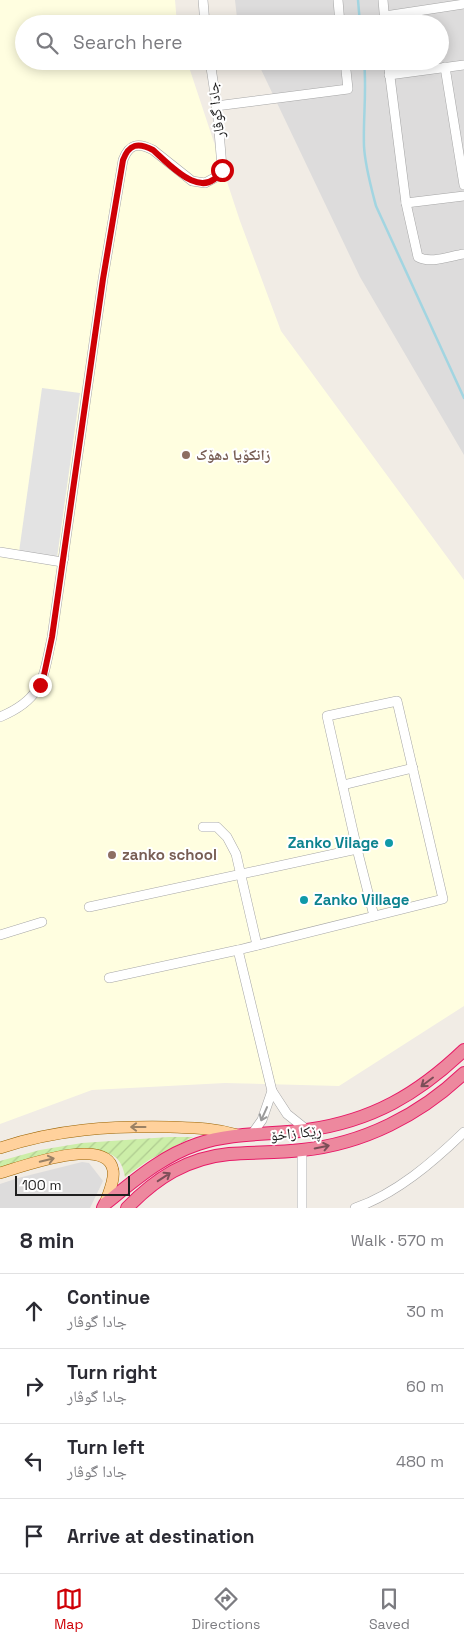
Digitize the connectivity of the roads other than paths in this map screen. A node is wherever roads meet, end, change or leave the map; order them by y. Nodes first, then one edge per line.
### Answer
1 (203, 0) edge
2 (338, 0) edge
3 (384, 0) edge
4 (464, 4) edge
5 (204, 15) edge
6 (339, 15) edge
7 (385, 15) edge
8 (410, 15) edge
9 (464, 65) edge
10 (449, 67) edge
11 (211, 70) edge
12 (346, 70) edge
13 (389, 70) edge
14 (424, 70) edge
15 (445, 70) edge
16 (389, 75) junction
17 (216, 106) junction
18 (464, 185) edge
19 (464, 196) edge
20 (406, 204) junction
21 (464, 254) edge
22 (0, 552) edge
23 (64, 558) junction
24 (0, 718) edge
25 (413, 768) junction
26 (343, 785) junction
27 (203, 827) dead end
28 (357, 849) junction
29 (241, 874) junction
30 (89, 907) dead end
31 (374, 916) junction
32 (42, 922) dead end
33 (0, 935) edge
34 (257, 945) junction
35 (238, 950) junction
36 (109, 978) dead end
37 (464, 1050) edge
38 (464, 1073) edge
39 (272, 1091) junction
40 (308, 1130) junction
41 (464, 1132) edge
42 (252, 1134) junction
43 (238, 1136) junction
44 (0, 1148) edge
45 (302, 1150) junction
46 (0, 1173) edge
47 (104, 1206) edge
48 (127, 1208) edge
49 (302, 1208) edge
50 (355, 1208) edge

1 - 5 street
2 - 6 street
3 - 7 street
4 - 8 street
9 - 10 street
11 - 17 street, جادا گوڤار
12 - 17 street
13 - 16 street
14 - 16 street
15 - 18 street
16 - 20 street
17 - 23 street, جادا گوڤار
19 - 20 street
20 - 21 street
22 - 23 street
23 - 24 street, جادا گوڤار
25 - 26 street
25 - 26 street
25 - 31 street
26 - 28 street
27 - 29 street
28 - 29 street
28 - 31 street
29 - 30 street
29 - 34 street
31 - 34 street
32 - 33 street
34 - 35 street
35 - 36 street
35 - 39 street
37 -> 40 highway, ڕێکا زاخۆ
45 -> 38 highway, ڕێکا زاخۆ
39 - 40 street
39 -> 42 street
40 - 42 highway, ڕێکا زاخۆ
41 - 50 street
42 - 43 highway, ڕێکا زاخۆ
43 -> 44 main road, ڕێکا زاخۆ
43 - 47 highway, ڕێکا زاخۆ
48 -> 45 highway, ڕێکا زاخۆ
45 - 49 street
46 -> 47 main road, ڕێکا زاخۆ

